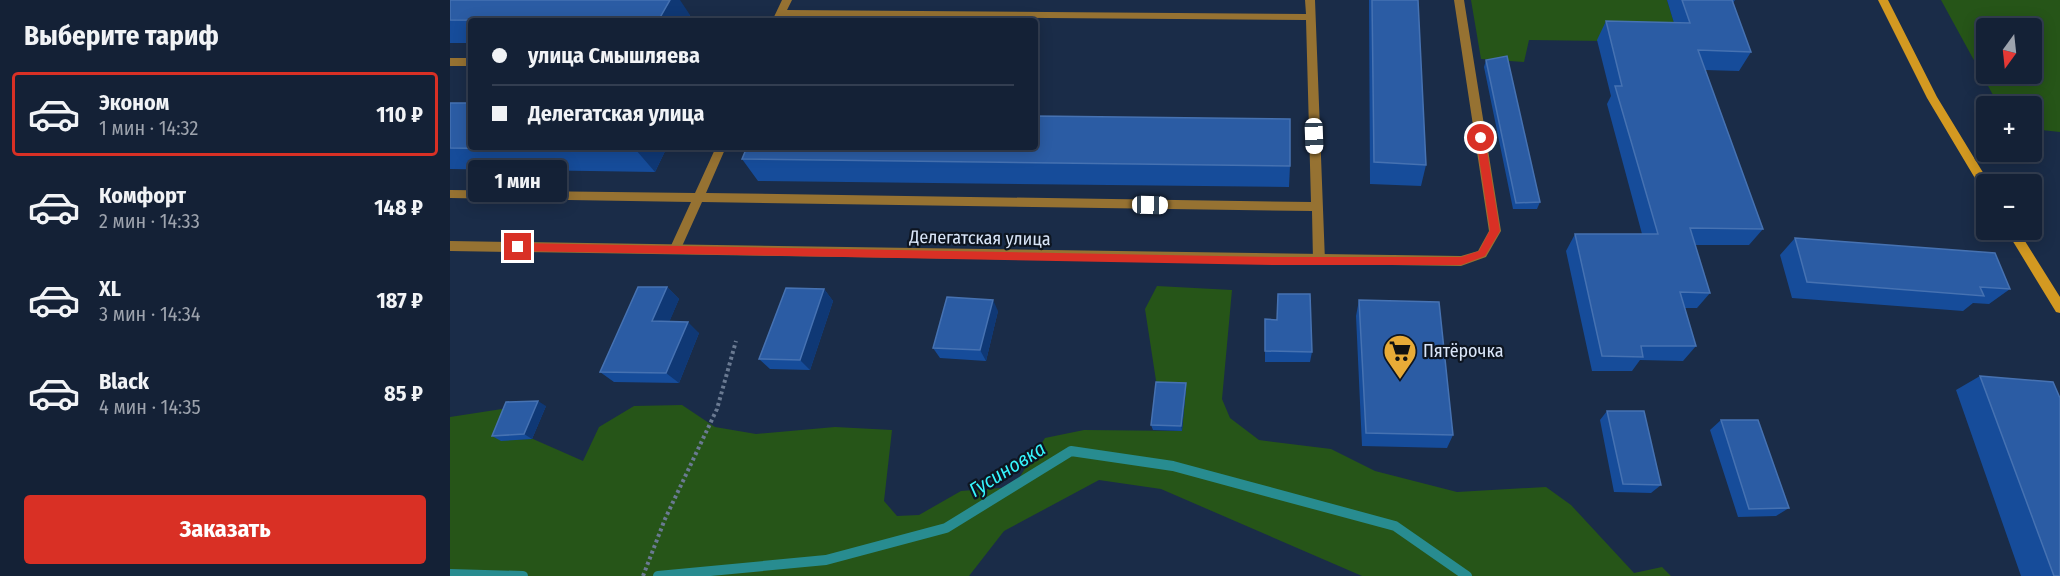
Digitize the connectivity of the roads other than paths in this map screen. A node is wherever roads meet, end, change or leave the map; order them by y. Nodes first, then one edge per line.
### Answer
1 (787, 0) edge
2 (1310, 0) edge
3 (1459, 0) edge
4 (1883, 0) edge
5 (779, 17) edge
6 (1310, 17) junction
7 (450, 62) edge
8 (468, 62) edge
9 (720, 150) edge
10 (1978, 174) edge
11 (450, 194) edge
12 (699, 198) junction
13 (1317, 207) junction
14 (2018, 240) edge
15 (450, 246) edge
16 (675, 250) junction
17 (1319, 261) junction
18 (2060, 308) edge

1 - 5 street
2 - 6 street
3 - 17 street, Делегатская улица
4 - 10 main road
5 - 6 street
6 - 13 street
7 - 8 street
9 - 12 street
11 - 12 street
12 - 13 street
12 - 16 street
13 - 17 street
14 - 18 main road
15 - 16 street, Делегатская улица
16 - 17 street, Делегатская улица

